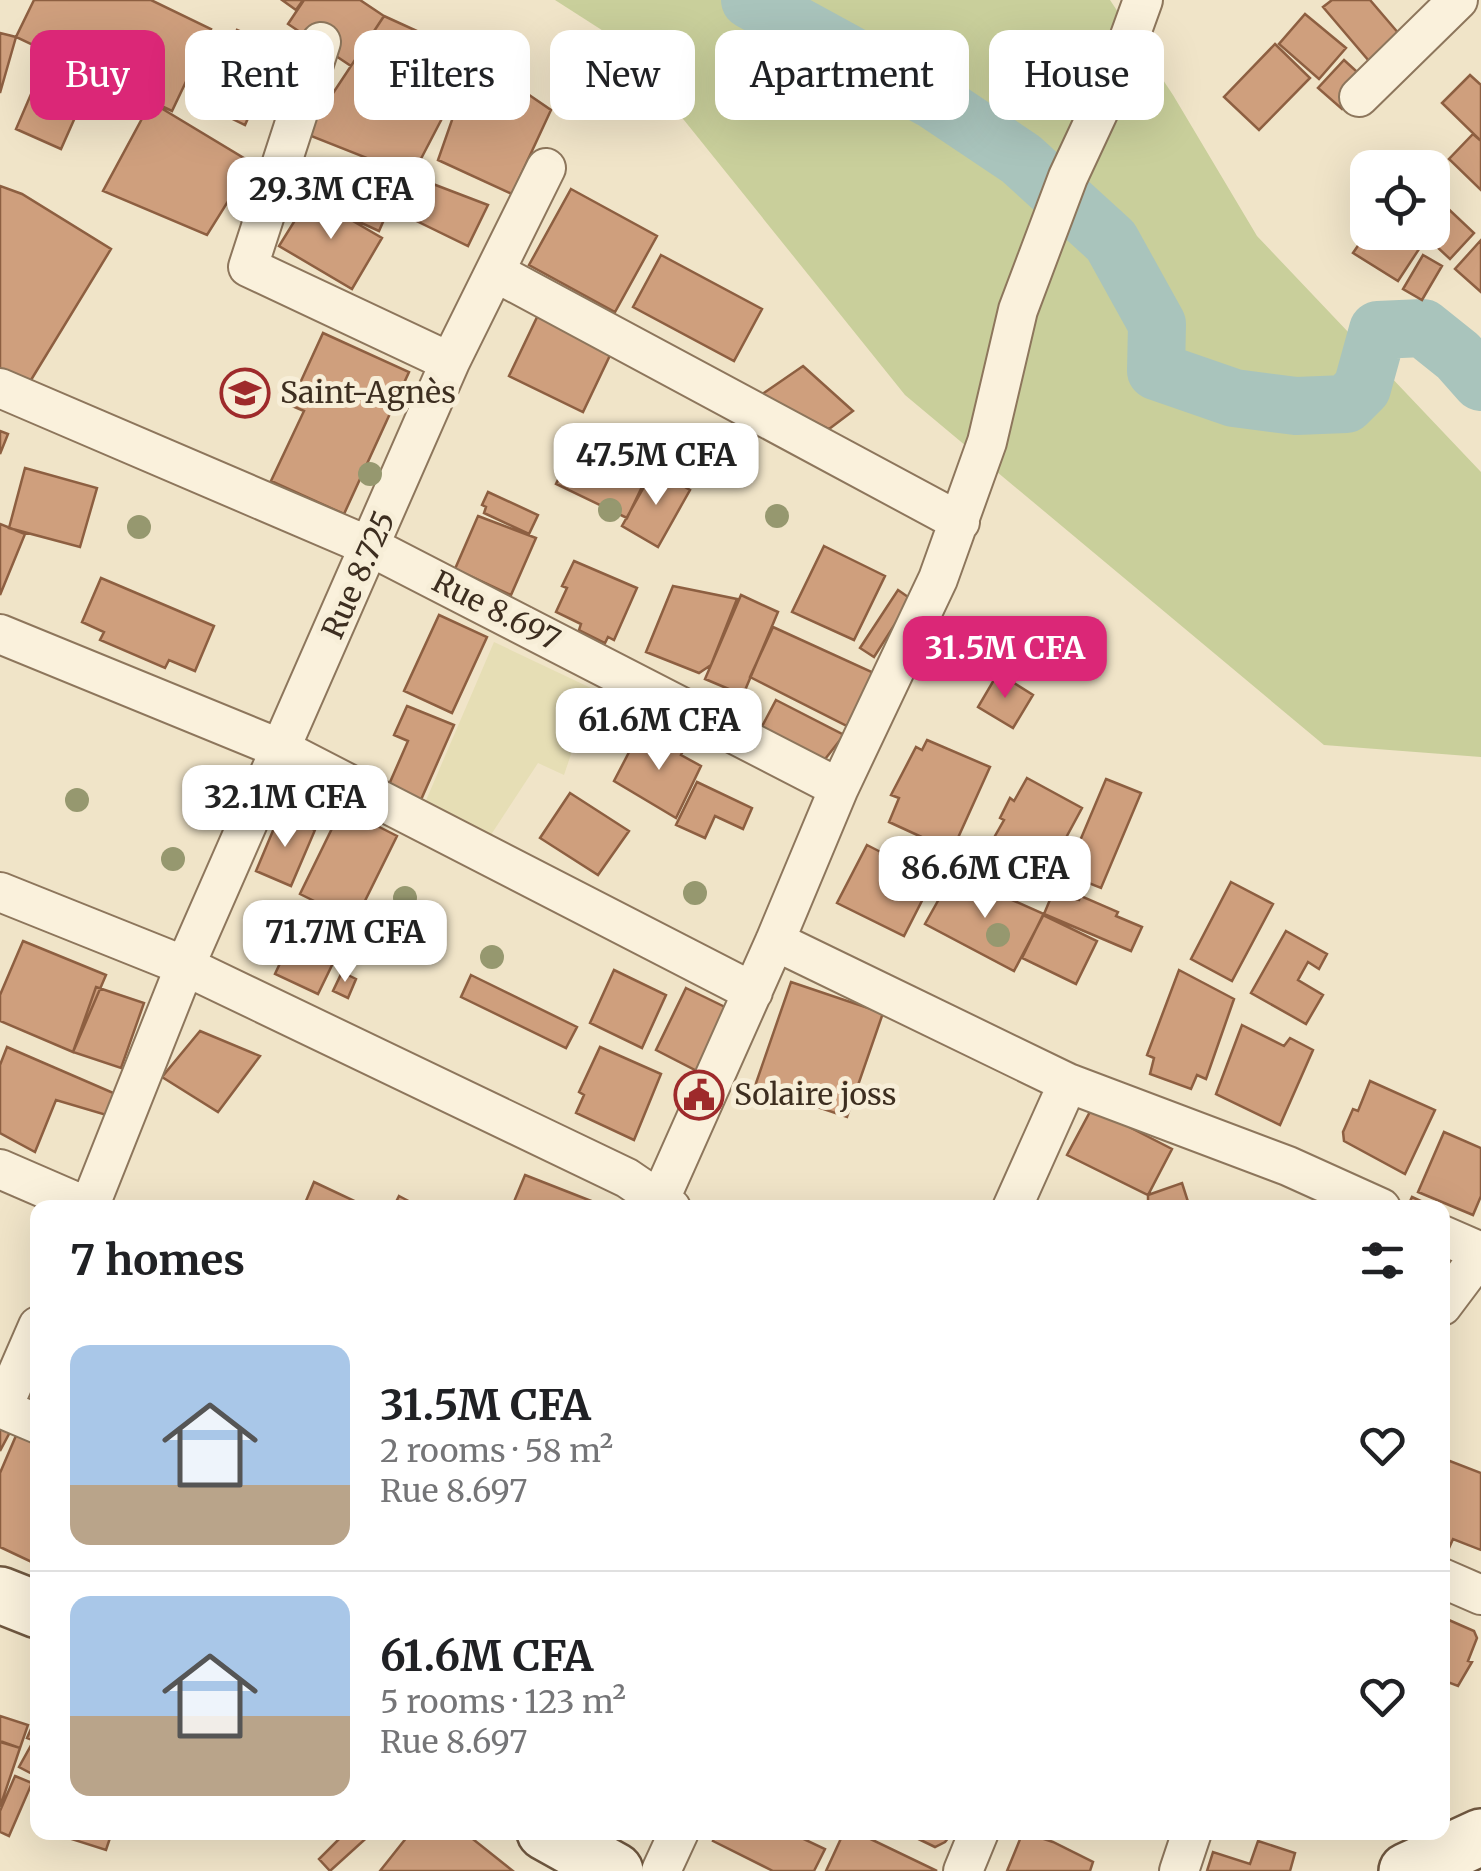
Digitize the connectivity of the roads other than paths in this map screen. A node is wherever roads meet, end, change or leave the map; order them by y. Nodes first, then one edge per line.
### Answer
1 (1143, 0) edge
2 (1458, 0) edge
3 (1359, 97) dead end
4 (296, 120) edge
5 (546, 168) dead end
6 (495, 272) junction
7 (450, 362) junction
8 (0, 388) edge
9 (960, 522) junction
10 (372, 547) junction
11 (0, 634) edge
12 (281, 749) junction
13 (839, 788) junction
14 (0, 892) edge
15 (776, 941) junction
16 (186, 966) junction
17 (753, 992) junction
18 (1068, 1083) junction
19 (0, 1170) edge
20 (75, 1200) edge
21 (95, 1200) edge
22 (654, 1200) edge
23 (665, 1200) edge
24 (1016, 1200) edge
25 (1363, 1200) edge
26 (1450, 1239) edge
27 (1481, 1253) edge
28 (1450, 1295) edge
29 (30, 1344) edge
30 (1, 1408) edge
31 (30, 1421) edge
32 (1450, 1581) edge
33 (1481, 1594) edge
34 (0, 1595) edge
35 (30, 1607) edge
36 (1481, 1837) edge
37 (561, 1840) edge
38 (668, 1840) edge
39 (976, 1840) edge
40 (1189, 1840) edge
41 (625, 1871) edge
42 (963, 1871) edge
43 (1179, 1871) edge
44 (1406, 1871) edge

1 - 9 street
2 - 3 street
4 - 7 street
5 - 6 street, Rue 8.725
6 - 7 street, Rue 8.725
6 - 9 street
7 - 10 street, Rue 8.725
8 - 10 street, Rue 8.697
9 - 13 street
10 - 12 street, Rue 8.725
10 - 13 street, Rue 8.697
11 - 12 street
12 - 16 street, Rue 8.725
12 - 17 street
13 - 15 street
14 - 16 street
15 - 17 street
15 - 18 street
16 - 21 street, Rue 8.725
16 - 22 street
17 - 23 street
18 - 24 street
18 - 25 street
19 - 20 street
26 - 27 street
27 - 28 street
29 - 30 street
30 - 31 street
32 - 33 street
34 - 35 main road
36 - 44 main road
37 - 41 main road
38 - 41 street
39 - 42 street
40 - 43 street

